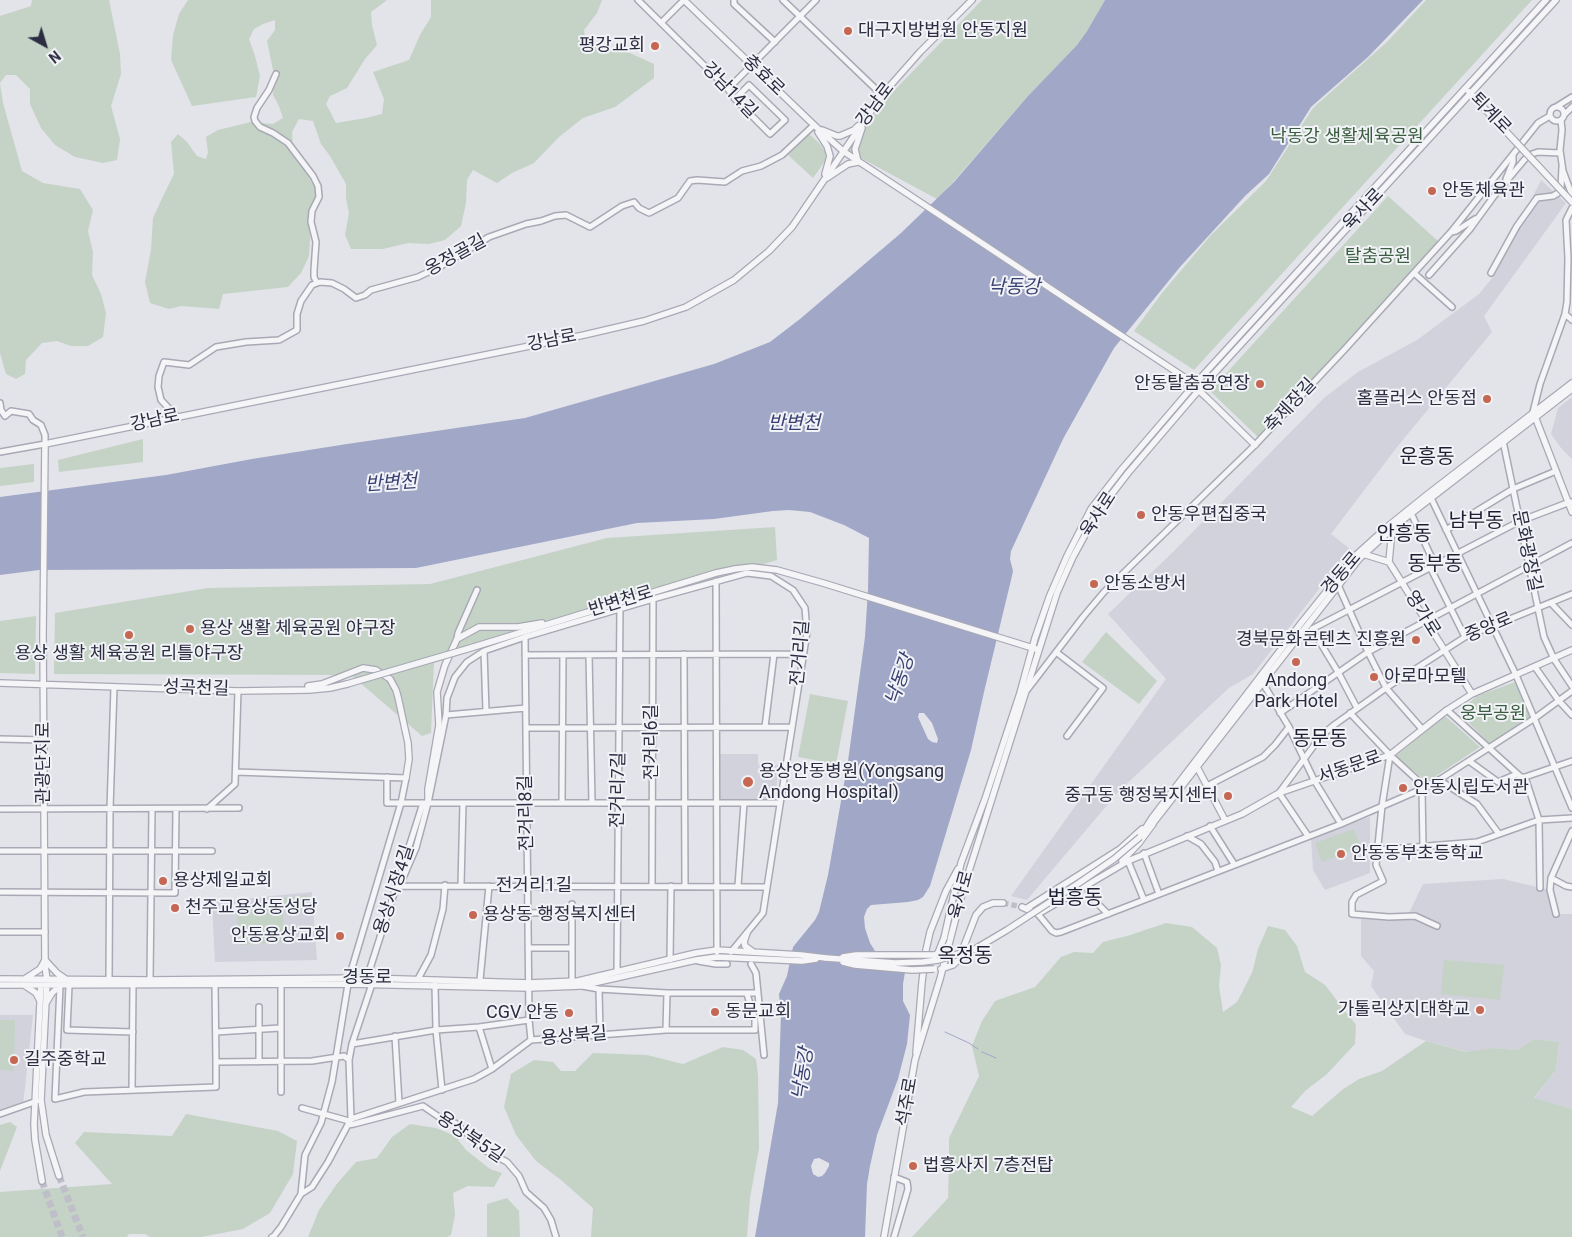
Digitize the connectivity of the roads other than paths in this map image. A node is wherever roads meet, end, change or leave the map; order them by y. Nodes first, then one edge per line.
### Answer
1 (638, 0) edge
2 (684, 0) edge
3 (783, 0) edge
4 (816, 0) edge
5 (972, 0) edge
6 (1546, 0) edge
7 (1556, 0) edge
8 (734, 2) edge
9 (800, 16) junction
10 (661, 23) junction
11 (775, 42) junction
12 (752, 65) junction
13 (276, 74) dead end
14 (728, 89) junction
15 (1465, 89) junction
16 (1471, 94) junction
17 (882, 95) junction
18 (1572, 97) edge
19 (735, 99) junction
20 (1556, 106) junction
21 (1572, 106) edge
22 (1564, 115) junction
23 (1550, 116) junction
24 (865, 119) junction
25 (1561, 120) junction
26 (814, 126) junction
27 (843, 151) junction
28 (1560, 153) junction
29 (1512, 155) junction
30 (858, 162) junction
31 (1562, 167) junction
32 (823, 181) junction
33 (1504, 183) junction
34 (1572, 195) edge
35 (1572, 202) edge
36 (1572, 208) edge
37 (1570, 214) edge
38 (1479, 216) junction
39 (1451, 232) junction
40 (1491, 272) dead end
41 (1414, 273) junction
42 (1429, 275) dead end
43 (317, 283) junction
44 (1452, 307) dead end
45 (1564, 314) junction
46 (1572, 320) edge
47 (1572, 383) edge
48 (1194, 385) junction
49 (1572, 389) edge
50 (1199, 390) junction
51 (0, 403) edge
52 (1534, 414) junction
53 (177, 417) junction
54 (1503, 441) junction
55 (45, 444) junction
56 (1255, 445) junction
57 (0, 452) edge
58 (1556, 471) junction
59 (1513, 490) junction
60 (1430, 498) junction
61 (1570, 502) edge
62 (1572, 512) edge
63 (1411, 514) junction
64 (1520, 521) junction
65 (1392, 529) junction
66 (1446, 530) junction
67 (1572, 543) edge
68 (1457, 553) junction
69 (1361, 554) junction
70 (1389, 562) junction
71 (1530, 565) junction
72 (1432, 566) junction
73 (716, 581) junction
74 (1401, 582) junction
75 (1338, 585) junction
76 (477, 590) dead end
77 (1477, 593) junction
78 (1572, 594) edge
79 (653, 599) junction
80 (1551, 603) junction
81 (620, 606) junction
82 (1450, 608) junction
83 (1538, 608) junction
84 (1348, 609) junction
85 (1426, 620) junction
86 (560, 621) junction
87 (1307, 625) junction
88 (1572, 625) edge
89 (1493, 626) junction
90 (1465, 637) junction
91 (525, 638) junction
92 (457, 639) junction
93 (1033, 648) junction
94 (1444, 649) junction
95 (1040, 650) junction
96 (1572, 650) edge
97 (484, 651) junction
98 (1056, 652) junction
99 (1368, 652) junction
100 (653, 654) junction
101 (684, 654) junction
102 (716, 654) junction
103 (774, 654) junction
104 (803, 654) junction
105 (525, 655) junction
106 (563, 655) junction
107 (590, 655) junction
108 (620, 655) junction
109 (1554, 659) junction
110 (1535, 667) junction
111 (1338, 672) junction
112 (1516, 675) junction
113 (1261, 680) junction
114 (0, 683) edge
115 (44, 684) junction
116 (347, 684) joint
117 (1572, 686) edge
118 (114, 687) junction
119 (1386, 688) junction
120 (297, 690) junction
121 (238, 691) junction
122 (1027, 691) junction
123 (1572, 691) edge
124 (1472, 694) junction
125 (1560, 701) junction
126 (526, 708) junction
127 (1357, 708) junction
128 (1447, 710) junction
129 (486, 711) junction
130 (1280, 713) junction
131 (1350, 713) junction
132 (446, 715) junction
133 (1572, 715) edge
134 (1536, 718) junction
135 (563, 727) junction
136 (590, 727) junction
137 (620, 727) junction
138 (652, 727) junction
139 (685, 727) junction
140 (716, 727) junction
141 (764, 727) junction
142 (792, 727) junction
143 (1289, 727) junction
144 (526, 728) junction
145 (1422, 729) junction
146 (1067, 736) dead end
147 (0, 739) edge
148 (44, 740) junction
149 (1489, 748) junction
150 (1390, 755) junction
151 (1305, 759) junction
152 (1469, 761) junction
153 (1572, 761) edge
154 (1196, 765) junction
155 (1555, 766) junction
156 (236, 772) junction
157 (1516, 774) junction
158 (1526, 776) junction
159 (387, 777) junction
160 (406, 778) junction
161 (1314, 780) junction
162 (1439, 780) junction
163 (1207, 786) junction
164 (1424, 788) junction
165 (1279, 793) junction
166 (402, 803) junction
167 (426, 803) junction
168 (463, 803) junction
169 (527, 803) junction
170 (562, 803) junction
171 (592, 803) junction
172 (619, 803) junction
173 (652, 803) junction
174 (685, 803) junction
175 (717, 803) junction
176 (744, 803) junction
177 (780, 803) junction
178 (1382, 806) junction
179 (239, 808) dead end
180 (1572, 808) edge
181 (0, 809) edge
182 (44, 809) junction
183 (110, 809) junction
184 (152, 809) junction
185 (176, 809) junction
186 (207, 809) junction
187 (1572, 818) edge
188 (1154, 819) junction
189 (1225, 820) junction
190 (1539, 820) junction
191 (1340, 824) junction
192 (1210, 826) junction
193 (1572, 831) edge
194 (1499, 834) junction
195 (1187, 836) junction
196 (1308, 836) junction
197 (1423, 847) junction
198 (1378, 850) junction
199 (0, 851) edge
200 (44, 851) junction
201 (110, 851) junction
202 (151, 851) junction
203 (176, 851) junction
204 (212, 852) dead end
205 (1144, 853) junction
206 (1128, 861) junction
207 (961, 863) junction
208 (1234, 864) junction
209 (1117, 866) junction
210 (1218, 870) junction
211 (1551, 878) junction
212 (445, 885) junction
213 (461, 885) junction
214 (1086, 885) junction
215 (398, 886) junction
216 (489, 886) junction
217 (528, 886) junction
218 (618, 886) junction
219 (652, 886) junction
220 (670, 886) junction
221 (685, 886) junction
222 (717, 886) junction
223 (738, 886) junction
224 (767, 886) junction
225 (1572, 887) edge
226 (1540, 888) dead end
227 (0, 892) edge
228 (45, 892) junction
229 (110, 892) junction
230 (150, 892) junction
231 (1159, 894) junction
232 (1144, 900) junction
233 (1003, 903) tunnel mouth
234 (572, 904) dead end
235 (572, 912) junction
236 (528, 913) junction
237 (1038, 914) junction
238 (1108, 914) junction
239 (1556, 914) dead end
240 (1437, 926) dead end
241 (0, 932) edge
242 (45, 932) junction
243 (747, 933) junction
244 (944, 938) junction
245 (528, 948) junction
246 (572, 948) junction
247 (717, 950) junction
248 (753, 952) junction
249 (731, 954) junction
250 (717, 957) junction
251 (826, 958) junction
252 (670, 960) junction
253 (696, 960) junction
254 (45, 963) junction
255 (727, 964) dead end
256 (752, 964) dead end
257 (943, 969) junction
258 (617, 972) junction
259 (367, 978) junction
260 (418, 978) junction
261 (0, 979) edge
262 (109, 980) junction
263 (150, 980) junction
264 (480, 980) junction
265 (348, 981) junction
266 (572, 981) junction
267 (24, 982) junction
268 (44, 982) junction
269 (68, 983) junction
270 (281, 984) junction
271 (372, 984) junction
272 (0, 985) edge
273 (133, 985) junction
274 (215, 985) junction
275 (435, 985) junction
276 (529, 985) junction
277 (60, 986) junction
278 (580, 986) junction
279 (599, 989) junction
280 (667, 992) junction
281 (758, 993) junction
282 (747, 994) junction
283 (43, 1003) junction
284 (259, 1007) dead end
285 (529, 1020) junction
286 (755, 1020) junction
287 (762, 1025) junction
288 (479, 1027) junction
289 (280, 1028) junction
290 (259, 1030) junction
291 (436, 1030) junction
292 (666, 1030) junction
293 (133, 1032) junction
294 (216, 1032) junction
295 (600, 1034) junction
296 (395, 1036) junction
297 (531, 1040) junction
298 (352, 1044) junction
299 (764, 1054) dead end
300 (336, 1058) junction
301 (349, 1060) junction
302 (915, 1060) junction
303 (281, 1061) junction
304 (216, 1062) junction
305 (259, 1062) junction
306 (492, 1069) junction
307 (132, 1090) junction
308 (442, 1090) junction
309 (281, 1092) dead end
310 (38, 1101) junction
311 (399, 1103) junction
312 (302, 1108) dead end
313 (0, 1114) edge
314 (323, 1115) junction
315 (349, 1122) junction
316 (59, 1176) tunnel mouth
317 (894, 1177) junction
318 (42, 1181) tunnel mouth
319 (301, 1194) junction
320 (272, 1237) edge
321 (556, 1237) edge
322 (884, 1237) edge
323 (894, 1237) edge

1 - 10 street, 강남14길
2 - 10 street
2 - 12 street, 충효로
3 - 9 street
4 - 9 street
5 - 17 street, 강남로
6 - 15 street, 육사로
7 - 16 street, 육사로
8 - 11 street
9 - 11 street
9 - 17 street
10 - 14 street, 강남14길
11 - 12 street
12 - 14 street
12 - 26 street, 충효로
13 - 43 street
14 - 19 street, 강남14길
15 - 16 street, 퇴계로
15 - 48 street, 육사로
16 - 35 street, 퇴계로, bridge
16 - 50 street, 육사로
17 - 24 street, 강남로
18 - 20 street
19 - 19 street, 강남14길
20 - 22 street
20 - 23 street
21 - 22 street
22 - 25 street
23 - 25 street
23 - 29 street, 축제장길
24 - 26 street
24 - 27 street, 강남로
24 - 30 street
25 - 28 street
26 - 27 street, 충효로
26 - 32 street
26 - 43 street, 옹정골길
27 - 30 street, 충효로
27 - 32 street, 강남로
28 - 31 street
28 - 33 street
29 - 33 street
29 - 39 street, 축제장길
30 - 32 street
30 - 48 street, 충효로
31 - 34 street
31 - 40 street
32 - 53 street, 강남로
33 - 38 street
36 - 37 street
37 - 45 street
38 - 39 street
38 - 42 street
39 - 41 street, 축제장길
41 - 44 street
41 - 56 street, 축제장길
43 - 53 street
45 - 46 street
45 - 52 street
47 - 52 street, 경동로
48 - 50 street
48 - 93 street, 육사로
49 - 52 street, 경동로
50 - 56 street
50 - 95 street, 육사로
51 - 55 street
52 - 54 street, 경동로
52 - 58 street
52 - 69 street, 경동로
53 - 55 street, 강남로
54 - 59 street, 문화광장길
54 - 60 street, 경동로
55 - 57 street, 강남로
55 - 115 street, 관광단지로
56 - 98 street, 축제장길
58 - 59 street
58 - 61 street
59 - 64 street, 문화광장길
59 - 66 street
60 - 63 street, 경동로
60 - 66 street
61 - 62 street
61 - 64 street
63 - 65 street, 경동로
63 - 72 street
64 - 68 street
64 - 71 street, 문화광장길
65 - 69 street, 경동로
65 - 70 street
66 - 68 street
67 - 71 street
68 - 72 street
68 - 77 street
69 - 70 street
69 - 75 street, 경동로
69 - 87 street, 경동로
70 - 74 street, 영가로
71 - 77 street
71 - 83 street, 문화광장길
72 - 74 street
72 - 82 street
73 - 79 street, 전거리길
73 - 102 street
73 - 104 street, 전거리길
74 - 84 street
74 - 85 street, 영가로
75 - 84 street
75 - 87 street, 경동로
76 - 92 street
77 - 82 street
77 - 89 street
78 - 80 street, 중앙로
79 - 81 street, 전거리길
79 - 100 street, 전거리6길
80 - 83 street, 중앙로
80 - 88 street
81 - 86 street, 반변천로
81 - 91 street, 전거리길
81 - 93 street, 반변천로
81 - 108 street, 전거리7길
82 - 85 street
82 - 90 street
83 - 89 street, 중앙로
83 - 109 street, 문화광장길
84 - 87 street
84 - 99 street
85 - 94 street, 영가로
85 - 99 street
86 - 92 street
86 - 116 street, 반변천로, bridge
87 - 111 street
87 - 113 street, 경동로
89 - 90 street, 중앙로
89 - 112 street
90 - 94 street, 중앙로
91 - 97 street, 전거리길
91 - 105 street, 전거리8길
92 - 167 street
93 - 95 street, 반변천로
93 - 207 street, 육사로
94 - 119 street, 중앙로
94 - 124 street, 영가로
95 - 122 street, 육사로
96 - 109 street, 서동문로
97 - 129 street
97 - 132 street, 전거리길
98 - 122 street, 축제장길
98 - 146 street
99 - 111 street
99 - 119 street
100 - 101 street
100 - 108 street
100 - 138 street, 전거리6길
101 - 102 street
101 - 139 street
102 - 103 street
102 - 140 street
103 - 104 street
103 - 141 street
104 - 142 street, 전거리길
105 - 106 street
105 - 126 street, 전거리8길
106 - 107 street
106 - 135 street
107 - 108 street
107 - 136 street
108 - 137 street, 전거리7길
109 - 110 street, 서동문로
109 - 117 street, 문화광장길
110 - 112 street, 서동문로
110 - 125 street
111 - 127 street
111 - 130 street
112 - 124 street, 서동문로
112 - 134 street
113 - 130 street
113 - 154 street, 경동로
114 - 115 street, 성곡천길
115 - 118 street, 성곡천길
115 - 148 street, 관광단지로
116 - 120 street, 성곡천길
118 - 121 street, 성곡천길
118 - 183 street
119 - 127 street, 중앙로
119 - 145 street
120 - 121 street, 성곡천길
120 - 160 street
121 - 156 street
122 - 257 street, 육사로
123 - 125 street
124 - 128 street, 서동문로
125 - 133 street
125 - 134 street
126 - 129 street
126 - 144 street, 전거리8길
127 - 131 street, 중앙로
128 - 145 street, 서동문로
128 - 149 street
129 - 132 street
130 - 143 street
131 - 150 street
131 - 151 street, 중앙로
132 - 167 street, 전거리길
134 - 149 street
134 - 155 street
135 - 136 street
135 - 144 street
135 - 170 street
136 - 137 street
136 - 171 street
137 - 138 street
137 - 172 street, 전거리7길
138 - 139 street
138 - 173 street, 전거리6길
139 - 140 street
139 - 174 street
140 - 141 street
140 - 175 street
141 - 142 street
142 - 177 street, 전거리길
143 - 151 street
143 - 163 street
144 - 169 street, 전거리8길
145 - 150 street, 서동문로
147 - 148 street
148 - 182 street, 관광단지로
149 - 152 street
149 - 157 street
150 - 161 street, 서동문로
150 - 164 street
150 - 178 street
151 - 161 street
151 - 165 street, 중앙로
152 - 157 street
152 - 162 street
153 - 155 street
154 - 163 street
154 - 188 street, 경동로
155 - 158 street
155 - 180 street
156 - 159 street
156 - 186 street
157 - 158 street
158 - 190 street
159 - 160 street
159 - 166 street
160 - 166 street
161 - 165 street, 서동문로
161 - 191 street
162 - 164 street
162 - 194 street
163 - 189 street
164 - 178 street
164 - 197 street
165 - 189 street, 서동문로
165 - 196 street
166 - 167 street
166 - 265 street
167 - 168 street
167 - 215 street, 용상시장4길
168 - 169 street
168 - 213 street
169 - 170 street
169 - 217 street, 전거리8길
170 - 171 street
171 - 172 street
172 - 173 street
172 - 218 street, 전거리7길
173 - 174 street
173 - 219 street, 전거리6길
174 - 175 street
174 - 221 street
175 - 176 street
175 - 222 street
176 - 177 street
176 - 223 street
177 - 224 street, 전거리길
178 - 191 street
178 - 198 street
179 - 186 street
181 - 182 street
182 - 183 street
182 - 200 street, 관광단지로
183 - 184 street
183 - 201 street
184 - 185 street
184 - 202 street
185 - 186 street
185 - 203 street
187 - 190 street
188 - 209 street
188 - 237 street
188 - 251 street, 경동로, bridge
189 - 192 street, 서동문로
190 - 194 street
190 - 226 street
191 - 196 street
192 - 195 street, 서동문로
192 - 208 street
193 - 211 street
194 - 197 street
195 - 205 street, 서동문로
195 - 210 street
196 - 208 street
197 - 198 street
198 - 240 street
199 - 200 street
200 - 201 street
200 - 228 street, 관광단지로
201 - 202 street
201 - 229 street
202 - 203 street
202 - 230 street
203 - 204 street
203 - 230 street
205 - 206 street, 서동문로
205 - 231 street
206 - 209 street, 서동문로
206 - 232 street
207 - 244 street, 육사로
207 - 302 street
208 - 210 street
209 - 214 street
210 - 231 street
211 - 225 street
211 - 239 street
212 - 213 street, 전거리1길
212 - 215 street, 전거리1길
212 - 260 street
213 - 216 street, 전거리1길
214 - 237 street
214 - 238 street
215 - 259 street, 용상시장4길
216 - 217 street, 전거리1길
216 - 264 street
217 - 218 street, 전거리1길
217 - 236 street, 전거리8길
218 - 219 street, 전거리1길
218 - 258 street, 전거리7길
219 - 220 street, 전거리1길
220 - 221 street, 전거리1길
220 - 252 street
221 - 222 street, 전거리1길
222 - 223 street, 전거리1길
222 - 247 street
223 - 224 street, 전거리1길
224 - 243 street, 전거리길
227 - 228 street
228 - 229 street
228 - 242 street, 관광단지로
229 - 230 street
229 - 262 street
230 - 263 street
231 - 232 street
232 - 238 street
233 - 257 street
234 - 235 street
235 - 236 street
235 - 246 street
236 - 245 street, 전거리8길
237 - 238 street
241 - 242 street
242 - 254 street, 관광단지로
243 - 248 street
243 - 249 street, 전거리길
244 - 251 street, bridge
244 - 257 street, 육사로
245 - 246 street
245 - 276 street, 전거리8길
246 - 266 street
247 - 249 street, 경동로
247 - 250 street
247 - 252 street, 경동로
248 - 249 street
248 - 251 street
249 - 250 street, 경동로
249 - 251 street
250 - 253 street, 경동로
251 - 257 street, bridge
252 - 258 street, 경동로
253 - 255 street
253 - 278 street, 경동로
254 - 267 street
254 - 268 street, 관광단지로
254 - 269 street
256 - 281 street
257 - 302 street, 석주로
258 - 266 street, 경동로
259 - 260 street, 경동로
259 - 265 street, 경동로
260 - 264 street, 경동로
261 - 267 street, 경동로
262 - 263 street, 경동로
262 - 269 street, 경동로
263 - 265 street, 경동로
264 - 276 street, 경동로
265 - 270 street, 경동로
265 - 271 street, 경동로
265 - 300 street
266 - 276 street, 경동로
267 - 268 street, 경동로
267 - 272 street, 경동로
267 - 283 street
268 - 269 street, 경동로
268 - 277 street, 경동로
268 - 283 street, 관광단지로
269 - 273 street, 경동로
269 - 277 street, 경동로
269 - 293 street
270 - 274 street, 경동로
270 - 289 street
271 - 275 street, 경동로
271 - 298 street
273 - 274 street, 경동로
273 - 293 street
274 - 294 street
275 - 276 street, 경동로
275 - 291 street
276 - 278 street, 경동로
276 - 285 street, 전거리8길
277 - 283 street
277 - 307 street
278 - 279 street
279 - 280 street
279 - 295 street
280 - 282 street
280 - 292 street
281 - 282 street
281 - 287 street
282 - 286 street
283 - 310 street, 관광단지로
284 - 290 street
285 - 288 street
285 - 297 street, 전거리8길
286 - 287 street
286 - 292 street, 용상북길
287 - 299 street
288 - 291 street
288 - 306 street
289 - 290 street
289 - 303 street
290 - 294 street
290 - 305 street
291 - 296 street
291 - 308 street
292 - 295 street, 용상북길
293 - 307 street
294 - 304 street
295 - 297 street, 용상북길
296 - 298 street
296 - 311 street
297 - 306 street, 용상북길
298 - 301 street
300 - 301 street
300 - 303 street
300 - 314 street
301 - 315 street
302 - 317 street, 석주로
303 - 305 street
303 - 309 street
304 - 305 street
304 - 307 street
306 - 308 street, 용상북길
308 - 311 street, 용상북길
310 - 313 street
310 - 316 street
310 - 318 street
311 - 315 street, 용상북길
312 - 314 street
314 - 315 street
314 - 319 street
315 - 319 street
315 - 321 street, 용상북5길
317 - 322 street, 석주로
317 - 323 street
319 - 320 street

